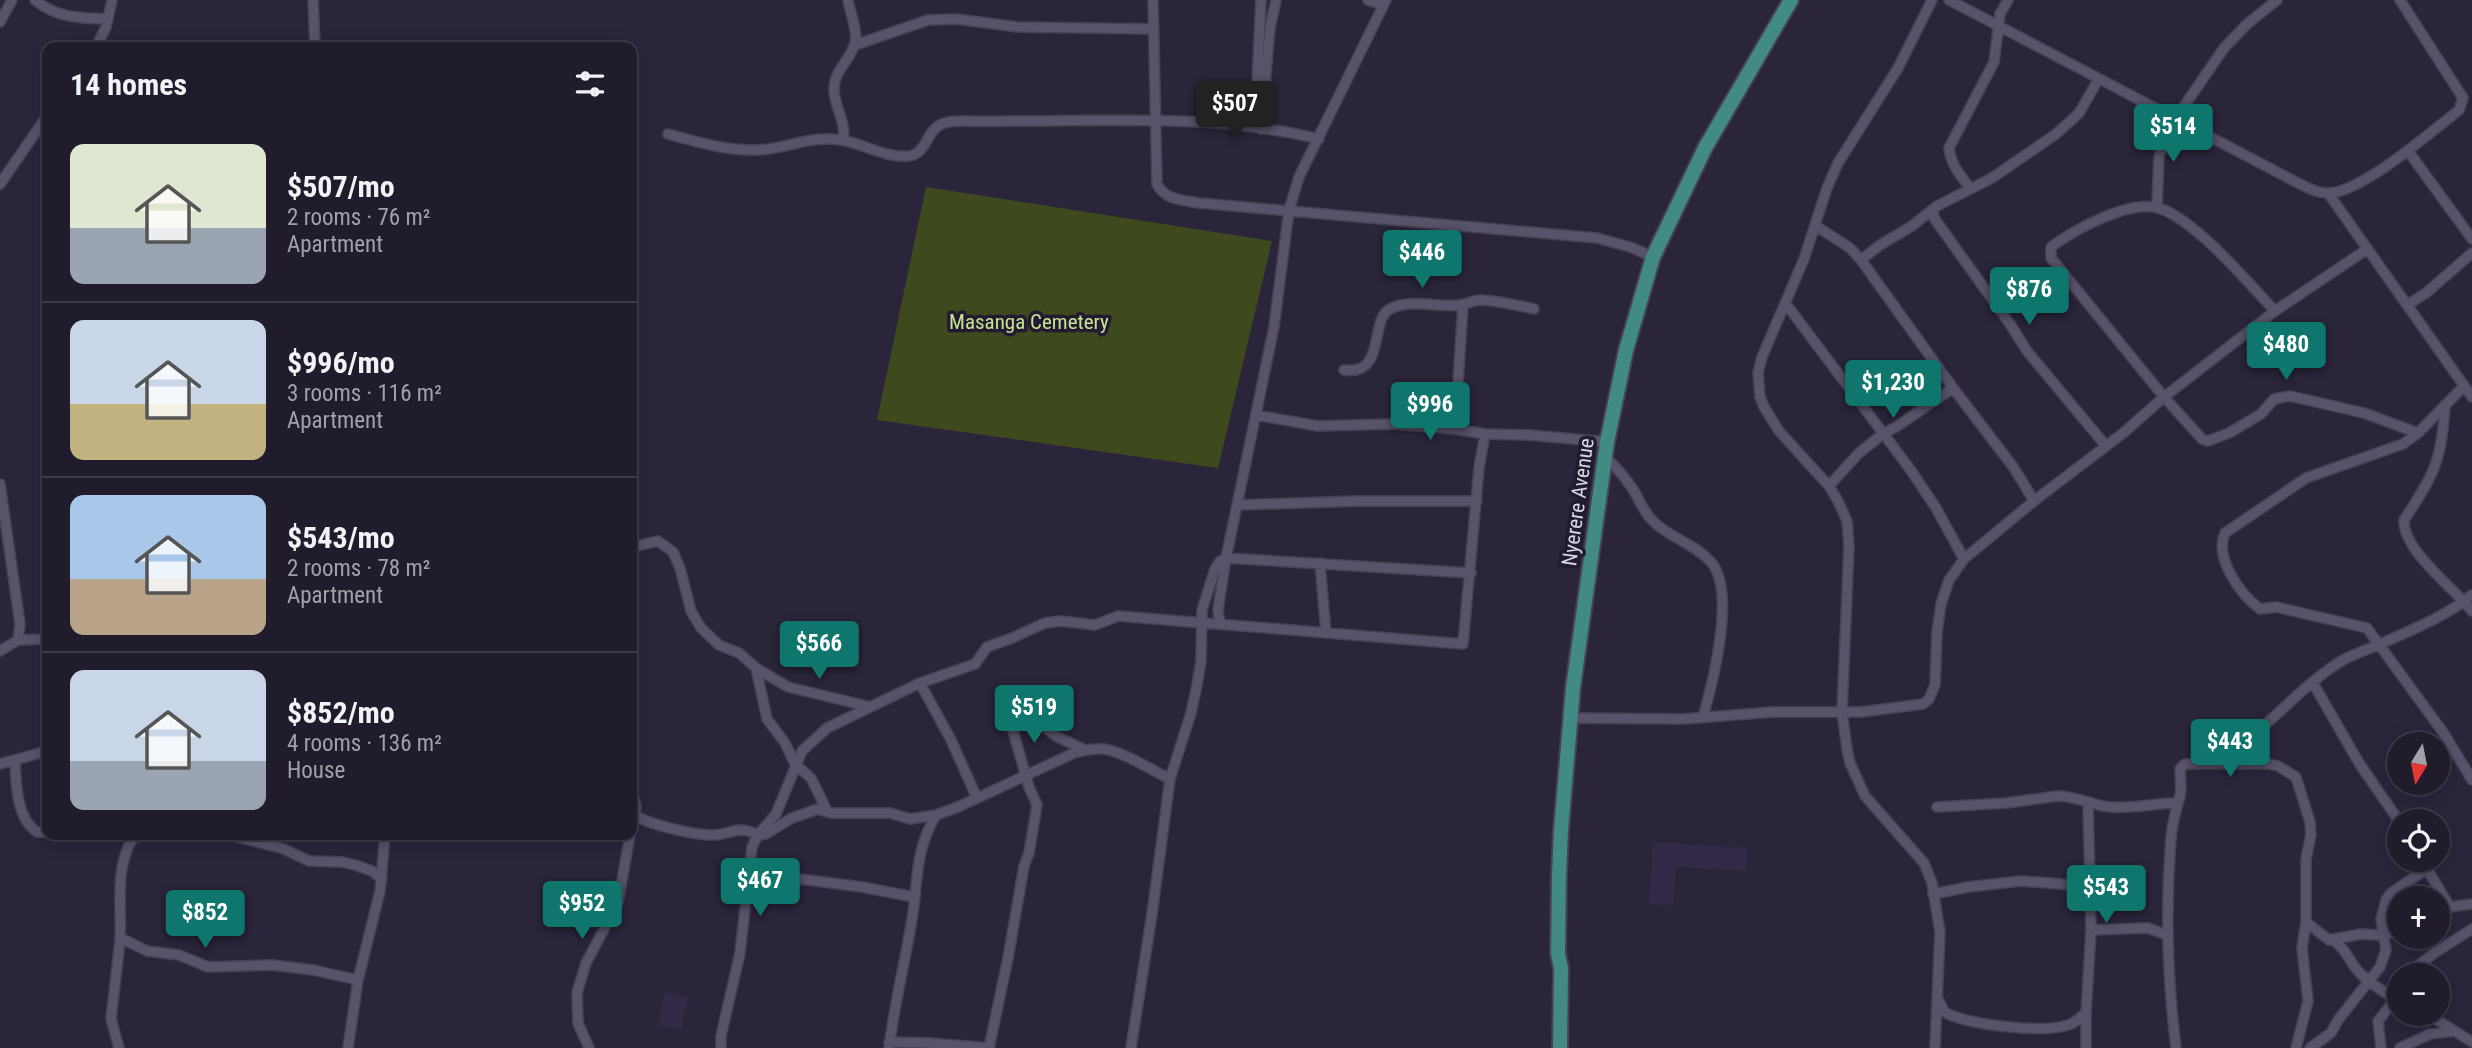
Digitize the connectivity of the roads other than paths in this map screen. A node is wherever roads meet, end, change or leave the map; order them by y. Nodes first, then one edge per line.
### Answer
1 (12, 0) edge
2 (35, 0) edge
3 (112, 0) edge
4 (313, 0) edge
5 (848, 0) edge
6 (1153, 0) edge
7 (1261, 0) edge
8 (1276, 0) edge
9 (1368, 0) edge
10 (1791, 0) edge
11 (1932, 0) edge
12 (1949, 0) edge
13 (2008, 0) edge
14 (2277, 0) edge
15 (2400, 0) edge
16 (1384, 3) edge
17 (107, 19) junction
18 (0, 22) edge
19 (1998, 26) junction
20 (1154, 29) junction
21 (98, 42) edge
22 (315, 42) edge
23 (855, 45) junction
24 (2098, 80) junction
25 (1258, 89) junction
26 (2463, 98) junction
27 (1263, 103) junction
28 (2472, 107) edge
29 (2176, 118) junction
30 (1154, 122) junction
31 (42, 123) edge
32 (1238, 126) junction
33 (1261, 128) junction
34 (667, 134) dead end
35 (1319, 139) junction
36 (843, 140) junction
37 (2408, 151) junction
38 (0, 184) edge
39 (1970, 188) junction
40 (2328, 193) junction
41 (2157, 207) junction
42 (1289, 210) junction
43 (1933, 210) junction
44 (1816, 226) junction
45 (2472, 239) edge
46 (2366, 250) junction
47 (2472, 253) edge
48 (1653, 257) junction
49 (1861, 260) junction
50 (1786, 304) junction
51 (1463, 305) junction
52 (2407, 305) junction
53 (1534, 309) dead end
54 (2275, 311) junction
55 (1344, 370) dead end
56 (2464, 386) junction
57 (1953, 388) junction
58 (2164, 397) junction
59 (2472, 397) edge
60 (2445, 405) junction
61 (1256, 415) junction
62 (1455, 429) junction
63 (1884, 433) junction
64 (2418, 433) junction
65 (1485, 434) junction
66 (2106, 446) junction
67 (1606, 449) junction
68 (0, 484) edge
69 (1829, 486) junction
70 (2034, 500) junction
71 (1478, 501) junction
72 (1238, 505) junction
73 (637, 546) edge
74 (1226, 558) junction
75 (1964, 559) junction
76 (1320, 563) junction
77 (1471, 573) junction
78 (2472, 595) edge
79 (2464, 601) junction
80 (2472, 611) edge
81 (1200, 623) junction
82 (1220, 624) junction
83 (1326, 633) junction
84 (42, 639) edge
85 (18, 640) junction
86 (2379, 645) junction
87 (0, 651) edge
88 (756, 668) junction
89 (920, 683) junction
90 (2313, 683) junction
91 (873, 708) junction
92 (1842, 712) junction
93 (1703, 717) junction
94 (1033, 718) dead end
95 (1572, 718) junction
96 (1011, 724) dead end
97 (785, 743) junction
98 (807, 745) junction
99 (1087, 750) junction
100 (42, 752) edge
101 (15, 760) junction
102 (0, 764) edge
103 (795, 764) junction
104 (2207, 764) junction
105 (1026, 774) junction
106 (1170, 779) junction
107 (2472, 780) edge
108 (977, 798) junction
109 (2088, 803) junction
110 (2177, 803) junction
111 (1937, 807) dead end
112 (2391, 809) edge
113 (827, 811) junction
114 (936, 815) junction
115 (637, 817) edge
116 (652, 824) junction
117 (637, 826) edge
118 (42, 832) edge
119 (758, 835) junction
120 (130, 840) edge
121 (249, 840) edge
122 (386, 840) edge
123 (630, 840) edge
124 (749, 866) junction
125 (2422, 872) edge
126 (382, 879) junction
127 (2089, 886) junction
128 (1933, 894) junction
129 (914, 897) junction
130 (2472, 904) edge
131 (2450, 907) edge
132 (2167, 914) junction
133 (2306, 922) junction
134 (2148, 928) junction
135 (2472, 929) edge
136 (2091, 930) junction
137 (2383, 934) junction
138 (2387, 934) edge
139 (2167, 935) junction
140 (2333, 940) junction
141 (120, 941) junction
142 (2420, 963) edge
143 (358, 980) junction
144 (2369, 982) junction
145 (1936, 993) junction
146 (2387, 993) edge
147 (2387, 1010) edge
148 (2086, 1013) junction
149 (2446, 1026) edge
150 (2454, 1031) junction
151 (2472, 1042) edge
152 (889, 1045) edge
153 (119, 1048) edge
154 (348, 1048) edge
155 (589, 1048) edge
156 (722, 1048) edge
157 (989, 1048) edge
158 (1131, 1048) edge
159 (1560, 1048) edge
160 (1935, 1048) edge
161 (2086, 1048) edge
162 (2176, 1048) edge
163 (2296, 1048) edge
164 (2310, 1048) edge
165 (2381, 1048) edge
166 (2400, 1048) edge

1 - 18 street
2 - 17 street
3 - 17 street
4 - 22 street
5 - 23 street
6 - 20 street
7 - 25 street
8 - 27 street
9 - 16 street
10 - 48 main road, Nyerere Avenue
11 - 44 street
12 - 19 street
13 - 19 street
14 - 29 street
15 - 26 street
16 - 35 street
17 - 21 street
19 - 24 street
19 - 39 street
20 - 23 street
20 - 30 street
23 - 36 street
24 - 29 street
24 - 39 street
25 - 27 street
25 - 32 street
26 - 28 street
26 - 37 street
27 - 33 street
29 - 40 street
29 - 41 street
30 - 32 street
30 - 36 street
30 - 42 street
31 - 38 street
32 - 33 street
33 - 35 street
34 - 36 street
35 - 42 street
37 - 40 street
37 - 45 street
39 - 43 street
40 - 46 street
41 - 54 street
41 - 58 street
42 - 48 street
42 - 61 street
43 - 49 street
43 - 66 street
44 - 49 street
44 - 50 street
46 - 52 street
46 - 54 street
47 - 52 street
48 - 67 main road, Nyerere Avenue
49 - 57 street
50 - 63 street
50 - 69 street
51 - 53 street
51 - 55 street
51 - 62 street
52 - 56 street
54 - 58 street
56 - 59 street
56 - 60 street
57 - 63 street
57 - 70 street
58 - 64 street
58 - 66 street
60 - 64 street
60 - 79 street
61 - 62 street
61 - 72 street
62 - 65 street
63 - 69 street
63 - 75 street
64 - 86 street
65 - 67 street
65 - 71 street
66 - 70 street
67 - 93 street
67 - 95 main road, Nyerere Avenue
68 - 85 street
69 - 92 street
70 - 75 street
71 - 72 street
71 - 77 street
72 - 74 street
73 - 88 street
74 - 76 street
74 - 81 street
74 - 82 street
75 - 92 street
76 - 77 street
76 - 83 street
77 - 83 street
78 - 79 street
79 - 80 street
79 - 86 street
81 - 82 street
81 - 89 street
81 - 106 street
82 - 83 street
84 - 85 street
85 - 87 street
86 - 90 street
86 - 107 street
88 - 91 street
88 - 97 street
89 - 91 street
89 - 108 street
90 - 104 street
90 - 112 street
91 - 98 street
92 - 93 street
92 - 128 street
93 - 95 street
94 - 99 street
95 - 159 main road, Nyerere Avenue
96 - 105 street
97 - 98 street
97 - 103 street
98 - 103 street
99 - 105 street
99 - 106 street
100 - 101 street
101 - 102 street
101 - 118 street
103 - 113 street
103 - 119 street
104 - 110 street
104 - 133 street
105 - 108 street
105 - 157 street
106 - 158 street
108 - 114 street
109 - 110 street
109 - 111 street
109 - 127 street
110 - 132 street
113 - 114 street
113 - 119 street
114 - 129 street
115 - 116 street
116 - 117 street
116 - 119 street
119 - 124 street
120 - 141 street
121 - 126 street
122 - 126 street
123 - 155 street
124 - 129 street
124 - 156 street
125 - 137 street
126 - 143 street
127 - 128 street
127 - 136 street
128 - 145 street
129 - 152 street
130 - 131 street
132 - 134 street
132 - 139 street
133 - 140 street
133 - 163 street
134 - 136 street
134 - 139 street
135 - 142 street
136 - 148 street
137 - 138 street
137 - 140 street
137 - 144 street
139 - 162 street
140 - 144 street
141 - 143 street
141 - 153 street
143 - 154 street
144 - 146 street
144 - 164 street
145 - 148 street
145 - 160 street
147 - 165 street
148 - 161 street
149 - 150 street
150 - 151 street
150 - 166 street
152 - 157 street

